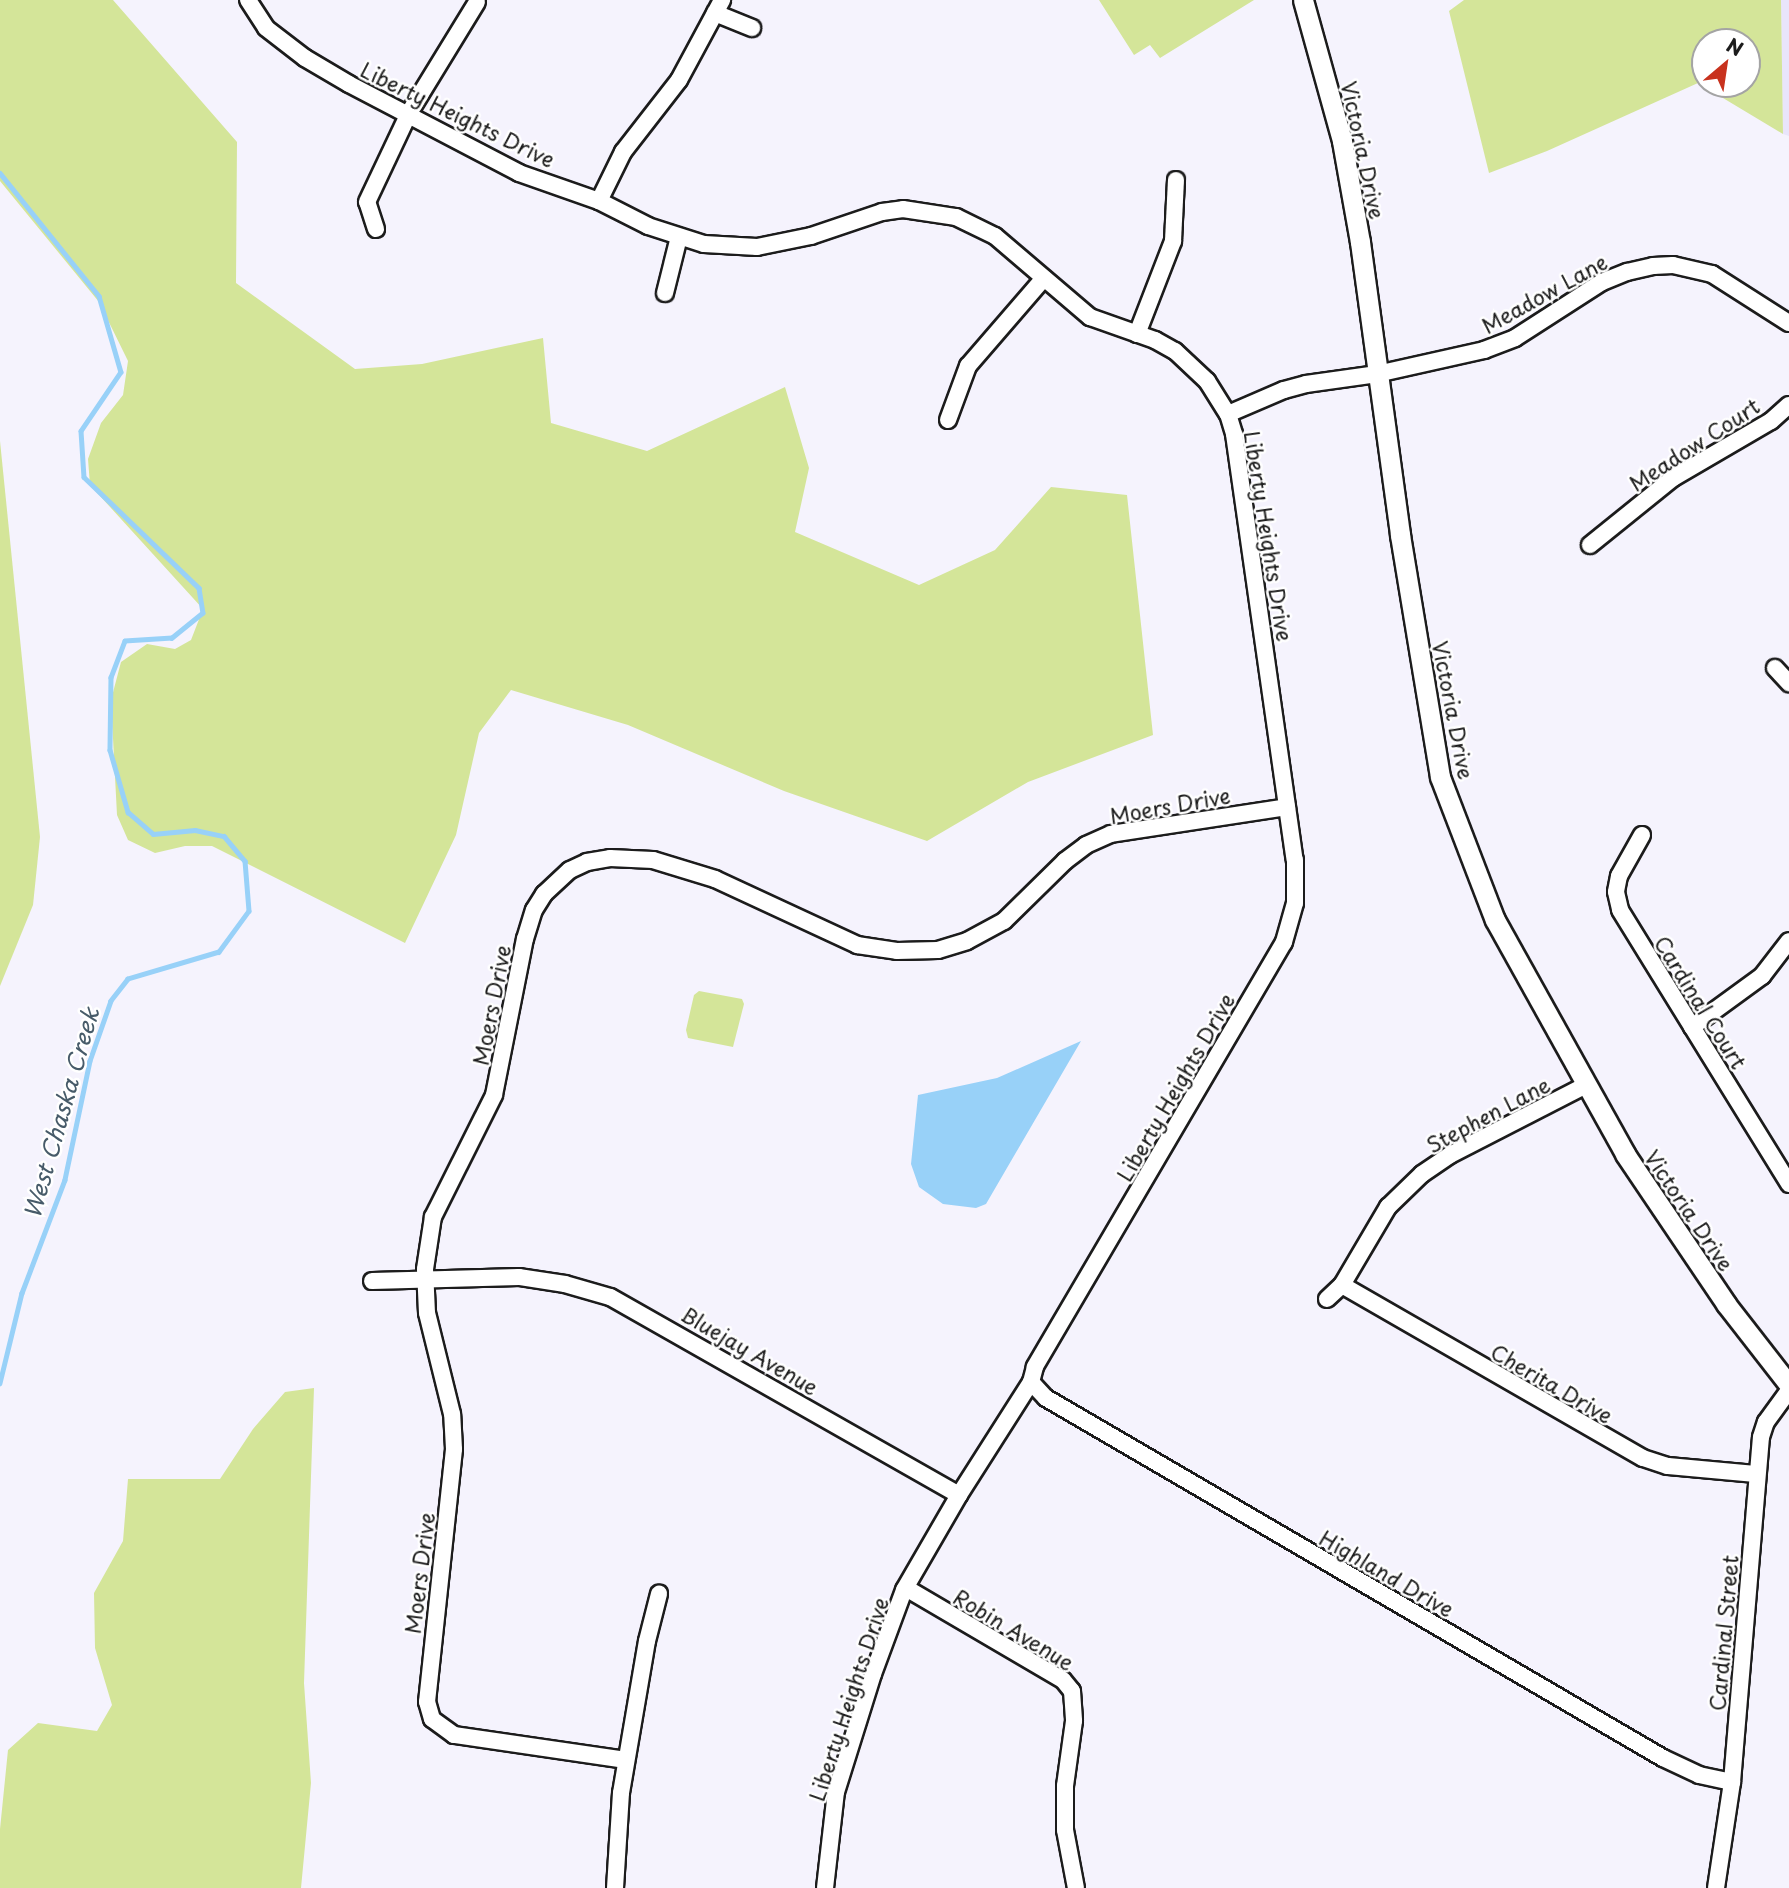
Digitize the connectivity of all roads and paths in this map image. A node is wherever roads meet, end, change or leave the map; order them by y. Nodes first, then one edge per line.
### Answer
1 (248, 0) edge
2 (1303, 0) edge
3 (477, 2) dead end
4 (718, 6) edge
5 (752, 28) dead end
6 (409, 113) junction
7 (1176, 180) dead end
8 (599, 201) junction
9 (376, 229) dead end
10 (679, 237) junction
11 (1044, 278) junction
12 (665, 293) dead end
13 (1789, 323) edge
14 (1137, 334) junction
15 (1377, 374) junction
16 (1789, 405) edge
17 (1228, 414) junction
18 (948, 420) dead end
19 (1590, 545) dead end
20 (1775, 668) dead end
21 (1789, 683) edge
22 (1287, 807) junction
23 (1642, 835) dead end
24 (1789, 941) edge
25 (1692, 1027) junction
26 (1586, 1085) junction
27 (1789, 1184) edge
28 (372, 1280) dead end
29 (425, 1280) junction
30 (1342, 1285) junction
31 (1327, 1299) dead end
32 (1031, 1382) junction
33 (1789, 1387) edge
34 (1756, 1474) junction
35 (959, 1495) junction
36 (906, 1588) junction
37 (659, 1594) dead end
38 (626, 1760) junction
39 (1732, 1782) junction
40 (615, 1888) edge
41 (825, 1888) edge
42 (1076, 1888) edge
43 (1716, 1888) edge

1 - 6 street, Liberty Heights Drive
2 - 15 street, Victoria Drive
3 - 6 street
4 - 5 street
4 - 8 street
6 - 8 street, Liberty Heights Drive
6 - 9 street
7 - 14 street
8 - 10 street, Liberty Heights Drive
10 - 11 street, Liberty Heights Drive
10 - 12 street
11 - 14 street, Liberty Heights Drive
11 - 18 street
13 - 15 street, Meadow Lane
14 - 17 street, Liberty Heights Drive
15 - 17 street, Meadow Lane
15 - 26 street, Victoria Drive
16 - 19 street, Meadow Court
17 - 22 street, Liberty Heights Drive
20 - 21 street
22 - 29 street, Moers Drive
22 - 32 street, Liberty Heights Drive
23 - 25 street, Cardinal Court
24 - 25 street
25 - 27 street, Cardinal Court
26 - 30 street, Stephen Lane
26 - 33 street, Victoria Drive
28 - 29 street, Bluejay Avenue
29 - 35 street, Bluejay Avenue
29 - 38 street, Moers Drive
30 - 31 street, Stephen Lane
30 - 34 street, Cherita Drive
32 - 35 street
32 - 39 street, Highland Drive
33 - 34 street, Cardinal Street
34 - 39 street, Cardinal Street
35 - 36 street, Liberty Heights Drive
36 - 41 street, Liberty Heights Drive
36 - 42 street, Robin Avenue
37 - 38 street
38 - 40 street
39 - 43 street, Cardinal Street

